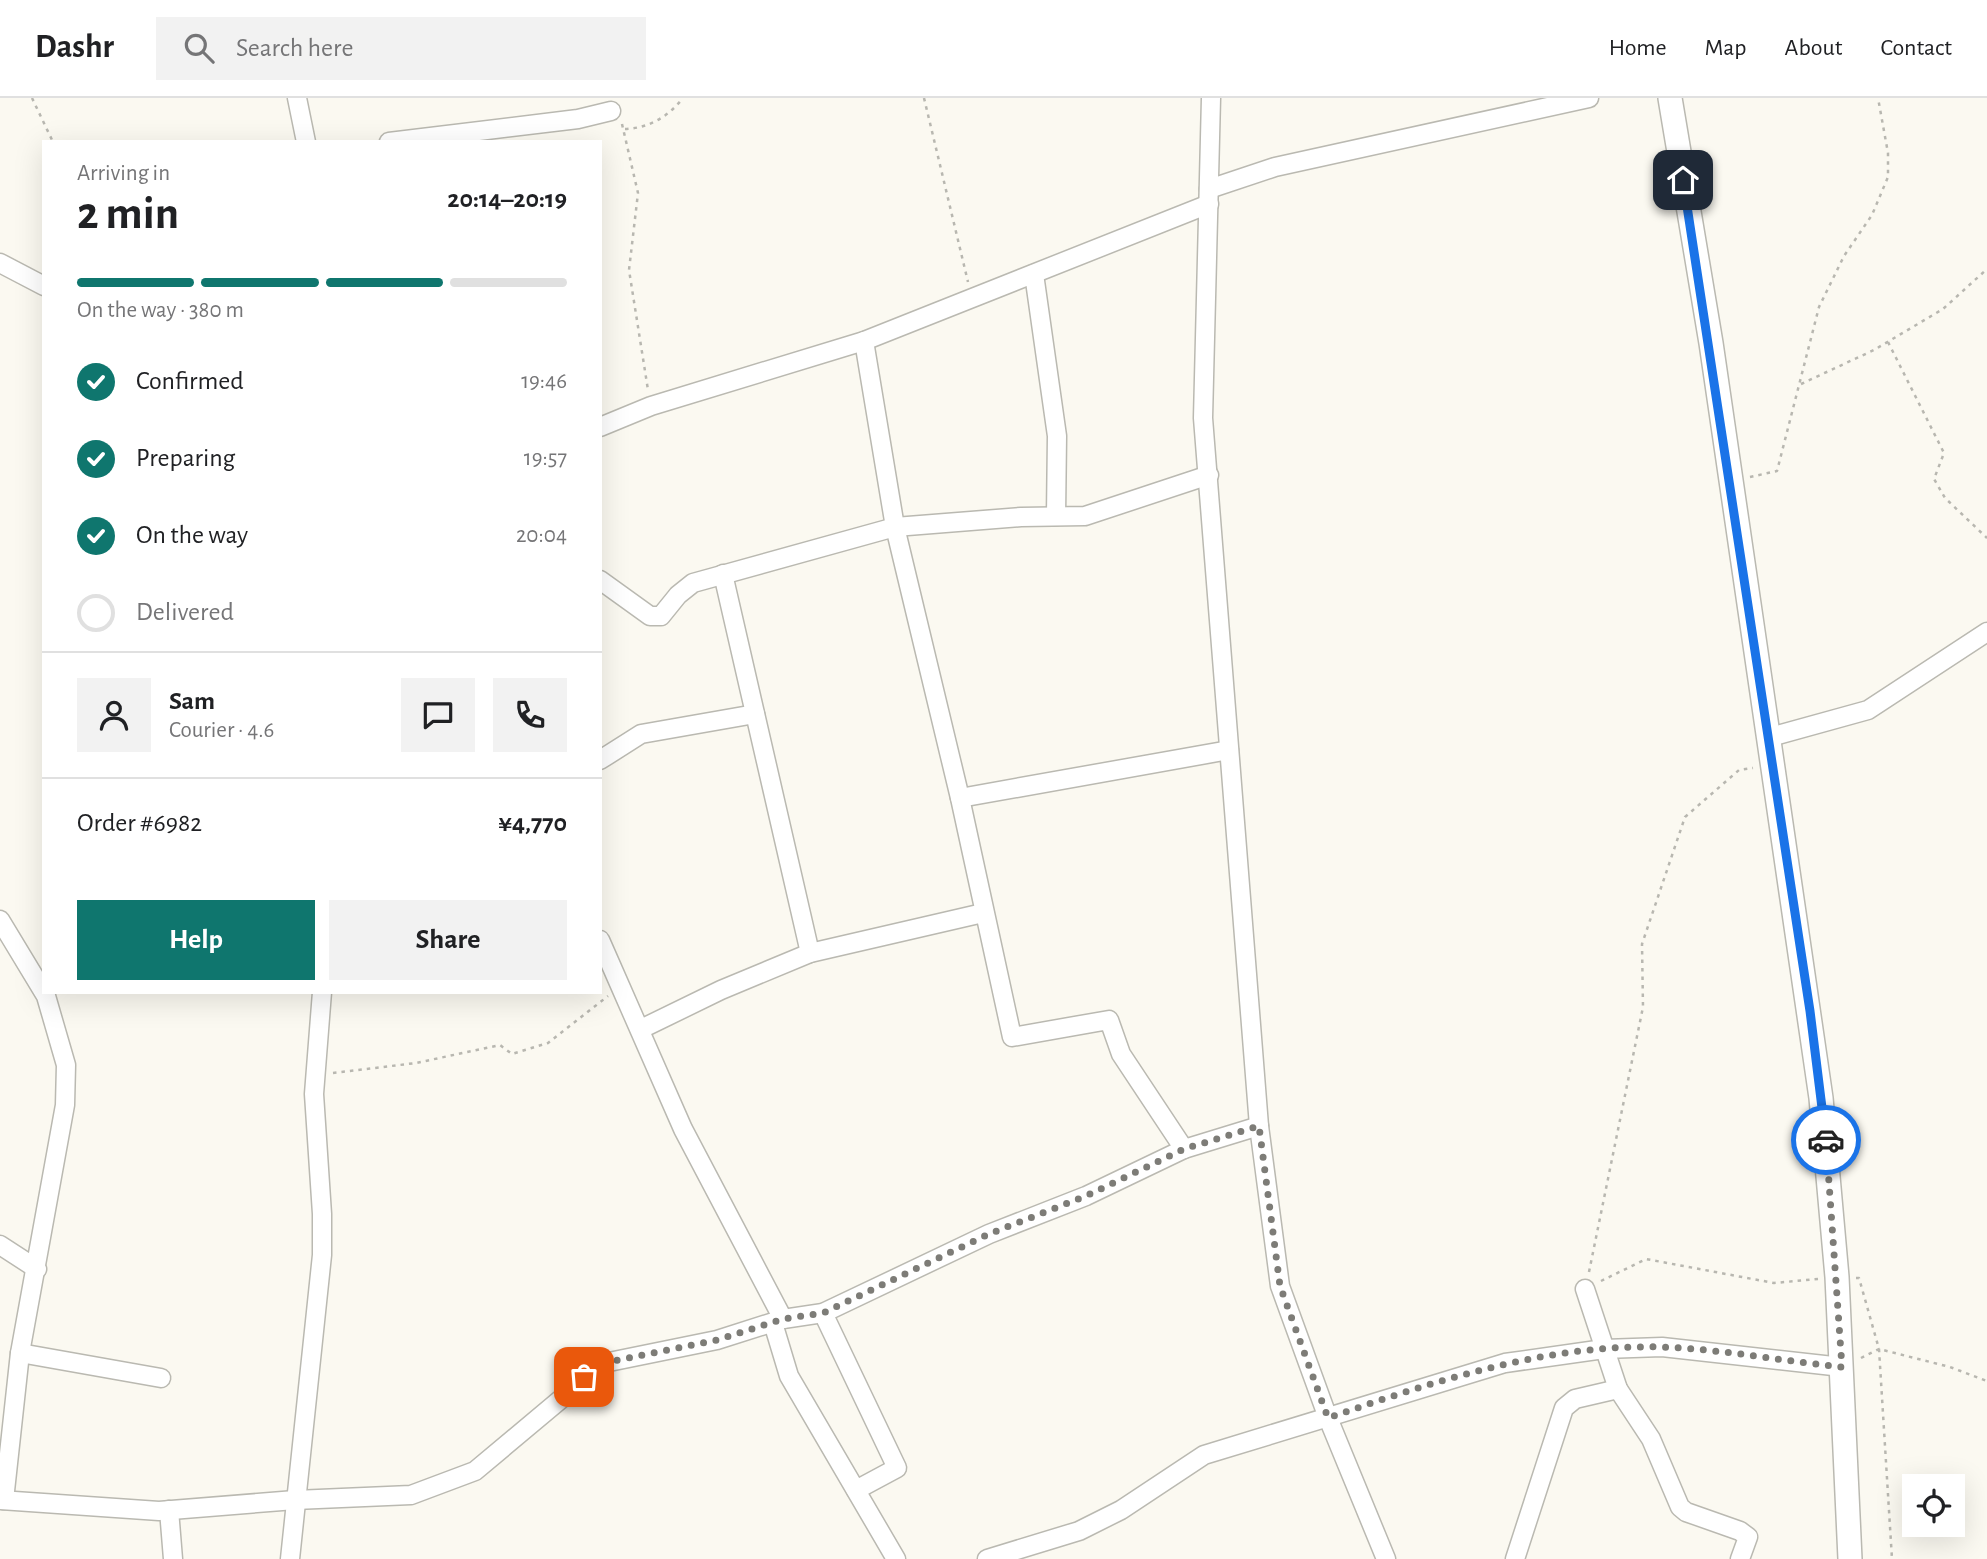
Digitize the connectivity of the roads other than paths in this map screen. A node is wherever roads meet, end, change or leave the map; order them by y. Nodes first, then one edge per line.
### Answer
1 (298, 98) edge
2 (1211, 98) edge
3 (1589, 98) edge
4 (1670, 98) edge
5 (611, 111) road end
6 (302, 140) edge
7 (405, 140) edge
8 (1209, 197) junction
9 (0, 262) edge
10 (1034, 274) junction
11 (42, 284) edge
12 (864, 341) junction
13 (602, 426) edge
14 (1209, 475) junction
15 (1056, 516) junction
16 (895, 527) junction
17 (723, 574) junction
18 (602, 581) edge
19 (1987, 632) edge
20 (755, 714) junction
21 (1767, 738) junction
22 (1229, 750) junction
23 (602, 759) edge
24 (960, 798) junction
25 (983, 913) junction
26 (0, 920) edge
27 (602, 944) edge
28 (810, 953) junction
29 (42, 985) edge
30 (48, 994) edge
31 (322, 994) edge
32 (641, 1029) junction
33 (1259, 1126) junction
34 (1184, 1149) junction
35 (0, 1245) edge
36 (37, 1269) junction
37 (1585, 1289) road end
38 (823, 1313) junction
39 (778, 1321) junction
40 (1604, 1349) junction
41 (20, 1353) junction
42 (1842, 1367) junction
43 (161, 1378) dead end
44 (1618, 1389) junction
45 (1328, 1418) junction
46 (856, 1490) junction
47 (2, 1500) edge
48 (295, 1500) junction
49 (169, 1510) junction
50 (173, 1559) edge
51 (290, 1559) edge
52 (896, 1559) edge
53 (987, 1559) edge
54 (1386, 1559) edge
55 (1515, 1559) edge
56 (1740, 1559) edge
57 (1850, 1559) edge

1 - 6 street
2 - 8 street
3 - 8 street
4 - 21 main road
5 - 7 street
8 - 10 street
8 - 14 street
9 - 11 street
10 - 12 street
10 - 15 street
12 - 13 street
12 - 16 street
14 - 15 street
14 - 22 street
15 - 16 street
16 - 17 street
16 - 24 street
17 - 18 street
17 - 20 street
19 - 21 street
20 - 23 street
20 - 28 street
21 - 42 main road
22 - 24 street
22 - 33 street
24 - 25 street
25 - 28 street
25 - 34 street
26 - 29 street
27 - 32 street
28 - 32 street
30 - 36 street
31 - 48 street
32 - 39 street
33 - 34 street
33 - 45 street
34 - 38 street
35 - 36 street
36 - 41 street
37 - 40 street
38 - 39 street
38 - 46 street
39 - 46 street
39 - 48 street
40 - 42 street
40 - 44 street
40 - 45 street
41 - 43 street
41 - 47 street
42 - 57 main road
44 - 55 street
44 - 56 street
45 - 53 street
45 - 54 street
46 - 52 street
47 - 49 street
48 - 49 street
48 - 51 street
49 - 50 street

